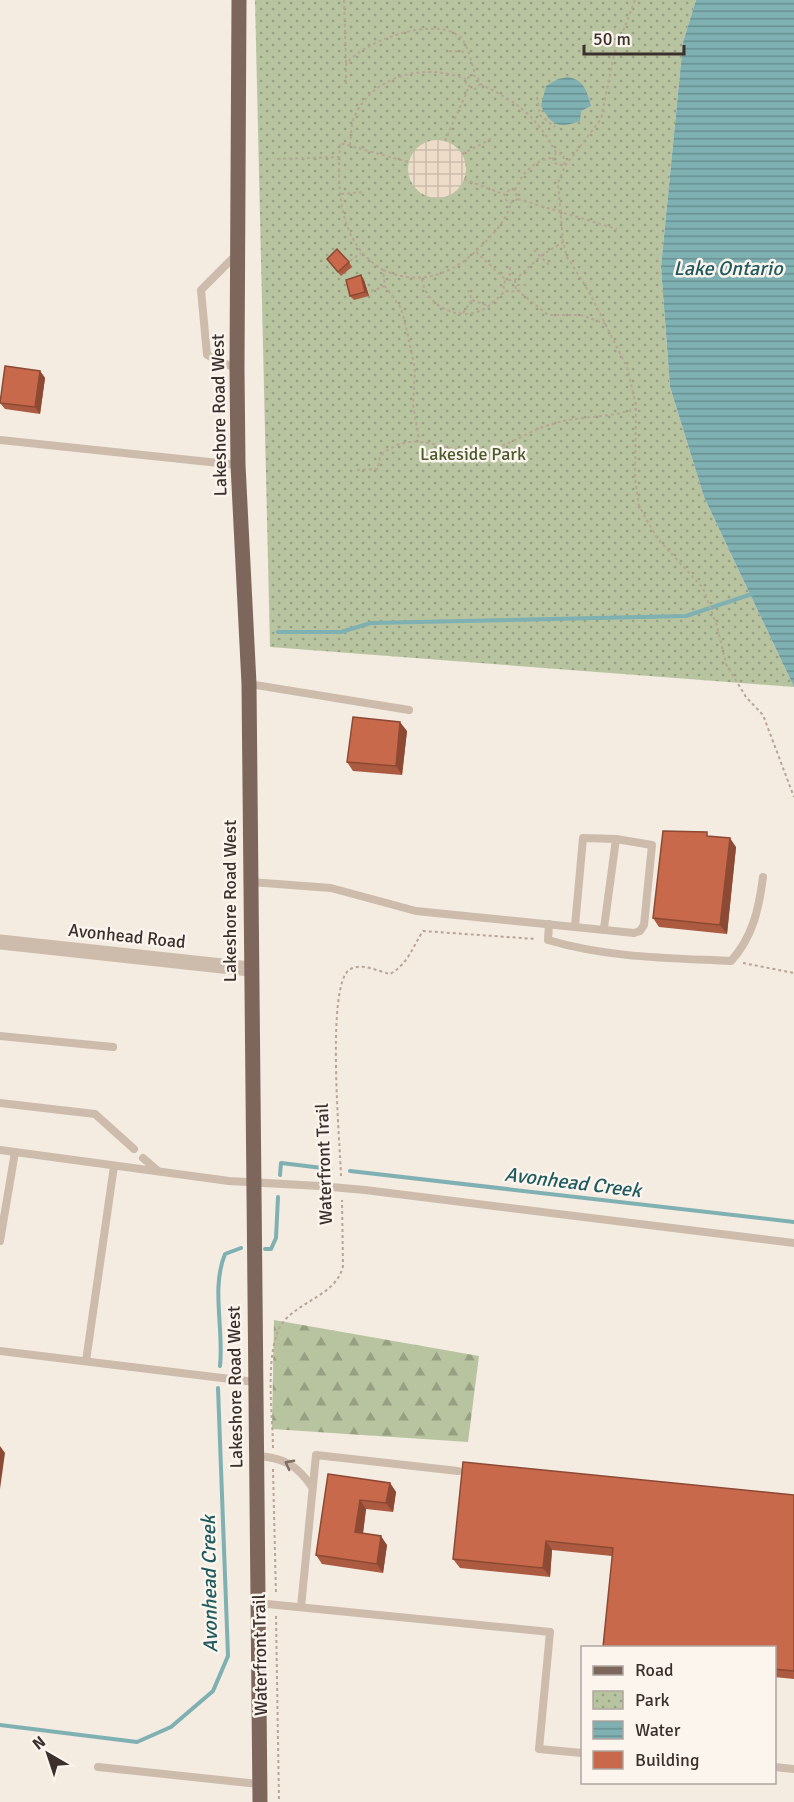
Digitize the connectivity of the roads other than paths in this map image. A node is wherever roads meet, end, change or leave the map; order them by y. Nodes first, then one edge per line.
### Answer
1 (239, 0) edge
2 (238, 253) junction
3 (237, 369) junction
4 (0, 440) edge
5 (238, 465) junction
6 (249, 684) junction
7 (409, 710) dead end
8 (616, 839) junction
9 (763, 877) dead end
10 (249, 882) junction
11 (549, 924) junction
12 (575, 926) junction
13 (604, 928) junction
14 (0, 942) edge
15 (250, 969) junction
16 (0, 1036) edge
17 (113, 1047) dead end
18 (0, 1103) edge
19 (134, 1149) dead end
20 (0, 1150) edge
21 (15, 1152) junction
22 (143, 1158) dead end
23 (114, 1166) junction
24 (158, 1172) junction
25 (252, 1180) junction
26 (0, 1241) edge
27 (794, 1243) edge
28 (0, 1351) edge
29 (86, 1361) junction
30 (255, 1382) junction
31 (256, 1456) junction
32 (458, 1471) dead end
33 (312, 1487) junction
34 (257, 1603) junction
35 (301, 1607) junction
36 (581, 1753) edge
37 (98, 1767) dead end
38 (776, 1767) edge
39 (794, 1769) edge
40 (260, 1784) junction
41 (260, 1802) edge

1 - 2 main road, Lakeshore Road West
2 - 3 main road, Lakeshore Road West
2 - 3 lane
3 - 5 main road, Lakeshore Road West
4 - 5 lane
5 - 6 main road, Lakeshore Road West
6 - 7 lane
6 - 10 main road, Lakeshore Road West
8 - 12 lane
8 - 13 lane
8 - 13 lane
9 - 11 lane
10 - 11 lane
10 - 15 main road, Lakeshore Road West
11 - 12 lane
12 - 13 lane
14 - 15 street, Avonhead Road
15 - 25 main road, Lakeshore Road West
16 - 17 lane
18 - 19 lane
20 - 21 lane
21 - 23 lane
21 - 26 lane
22 - 24 lane
23 - 24 lane
23 - 29 lane
24 - 25 lane
25 - 27 lane, bridge
25 - 30 main road, Lakeshore Road West
28 - 29 lane
29 - 30 lane
30 - 31 main road, Lakeshore Road West
33 -> 31 lane
31 - 34 main road, Lakeshore Road West
32 - 33 lane
33 - 35 lane
34 - 35 lane
34 - 40 main road, Lakeshore Road West
35 - 36 lane
37 - 40 lane
38 - 39 lane
40 - 41 main road, Lakeshore Road West

